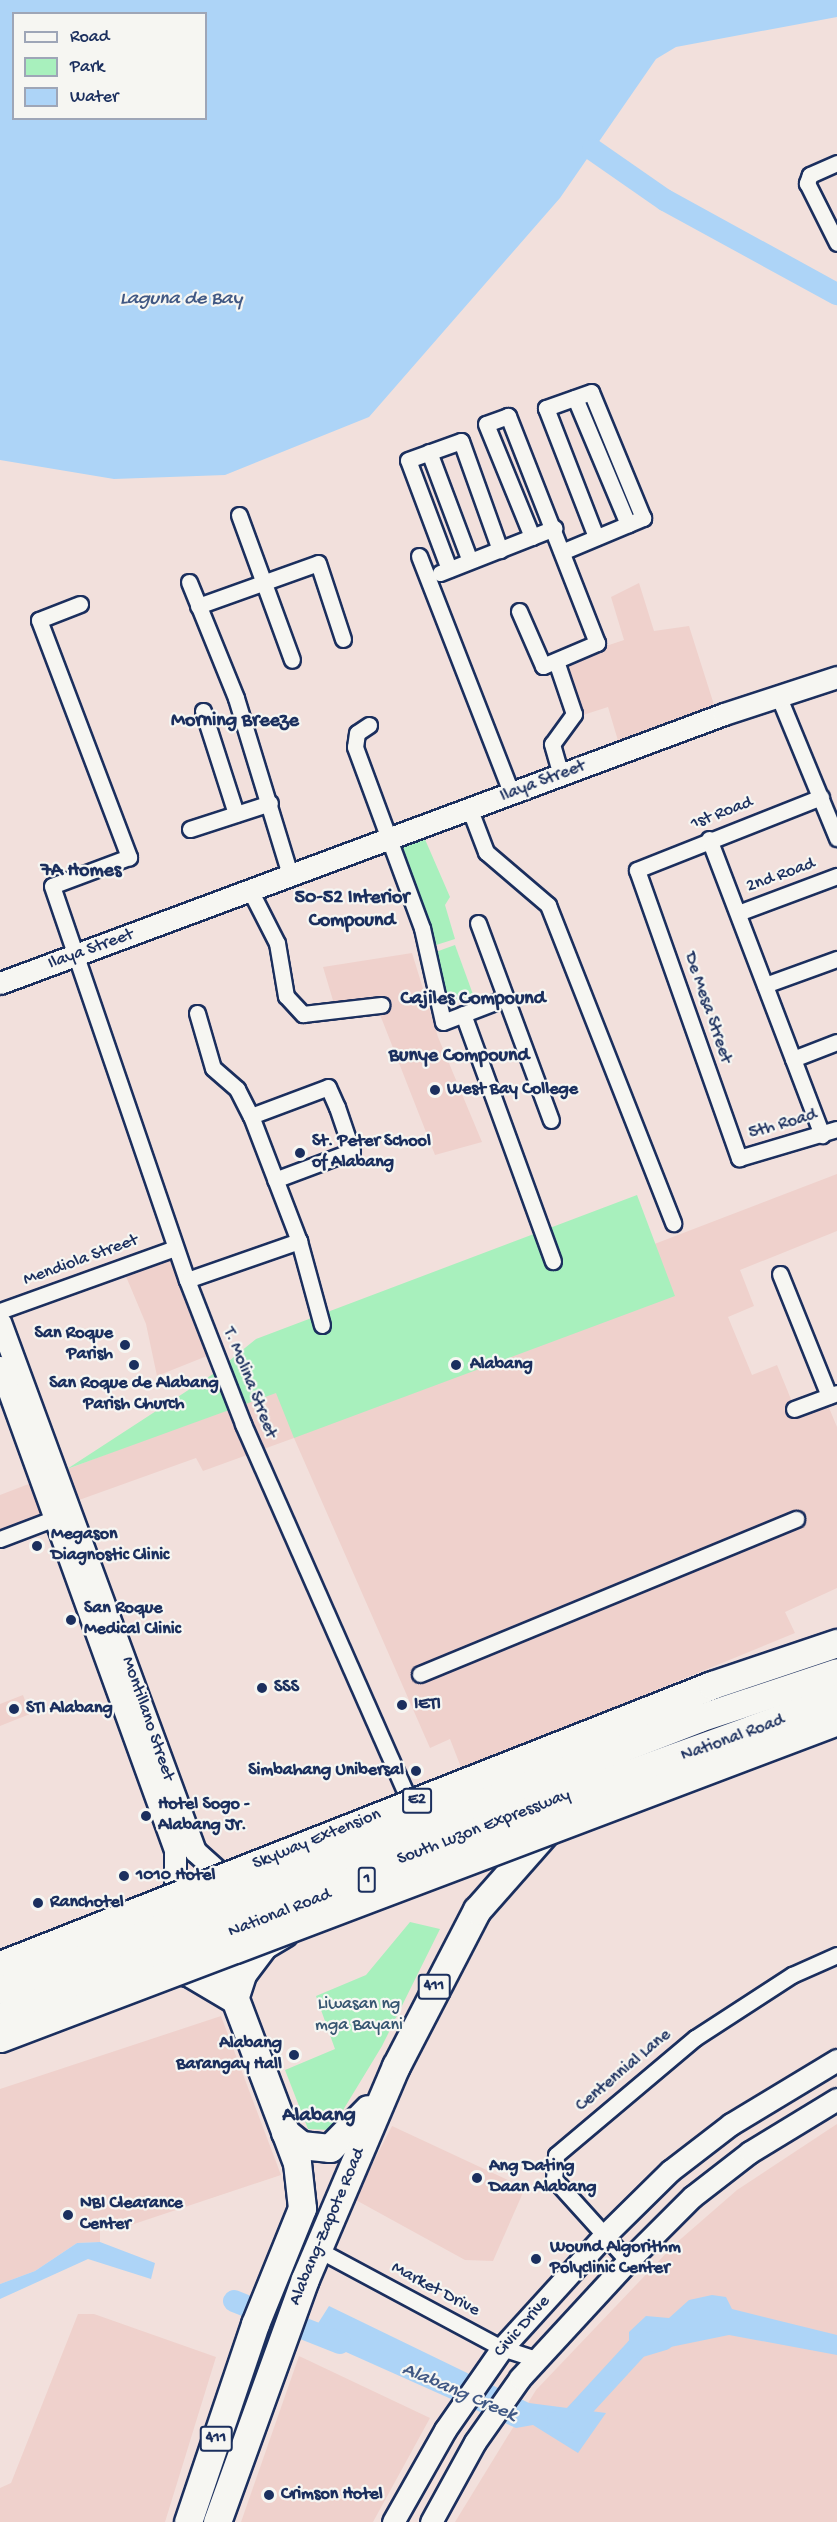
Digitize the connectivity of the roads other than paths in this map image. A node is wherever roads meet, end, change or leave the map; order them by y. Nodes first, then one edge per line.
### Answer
1 (837, 163) edge
2 (837, 243) edge
3 (429, 452) junction
4 (239, 515) dead end
5 (554, 528) junction
6 (532, 537) junction
7 (596, 537) junction
8 (500, 550) junction
9 (564, 551) junction
10 (419, 556) dead end
11 (470, 561) junction
12 (449, 569) junction
13 (189, 582) dead end
14 (264, 583) junction
15 (80, 604) dead end
16 (198, 606) junction
17 (519, 611) dead end
18 (444, 624) junction
19 (343, 639) dead end
20 (292, 660) dead end
21 (556, 661) junction
22 (837, 677) edge
23 (778, 695) junction
24 (203, 711) dead end
25 (369, 724) dead end
26 (561, 775) junction
27 (512, 794) junction
28 (821, 797) junction
29 (270, 803) junction
30 (470, 810) junction
31 (236, 814) junction
32 (190, 829) dead end
33 (837, 838) edge
34 (710, 839) junction
35 (389, 840) junction
36 (637, 870) joint
37 (837, 876) edge
38 (291, 878) junction
39 (251, 892) junction
40 (738, 913) junction
41 (478, 923) dead end
42 (72, 957) junction
43 (837, 959) edge
44 (0, 982) edge
45 (765, 984) junction
46 (506, 998) junction
47 (381, 1005) dead end
48 (196, 1013) dead end
49 (463, 1014) junction
50 (837, 1042) edge
51 (793, 1059) junction
52 (251, 1116) junction
53 (551, 1120) dead end
54 (830, 1132) edge
55 (740, 1158) joint
56 (276, 1180) junction
57 (673, 1223) dead end
58 (299, 1241) junction
59 (175, 1248) junction
60 (553, 1261) dead end
61 (780, 1274) dead end
62 (187, 1280) junction
63 (0, 1311) edge
64 (0, 1322) edge
65 (322, 1324) dead end
66 (0, 1366) edge
67 (833, 1395) edge
68 (795, 1409) dead end
69 (56, 1500) junction
70 (796, 1519) dead end
71 (0, 1539) edge
72 (837, 1643) edge
73 (837, 1672) edge
74 (420, 1674) dead end
75 (771, 1679) junction
76 (837, 1697) edge
77 (837, 1705) edge
78 (794, 1717) junction
79 (837, 1721) edge
80 (753, 1731) junction
81 (578, 1797) junction
82 (415, 1814) junction
83 (521, 1820) junction
84 (182, 1864) junction
85 (217, 1871) junction
86 (485, 1876) junction
87 (249, 1878) junction
88 (477, 1910) junction
89 (213, 1941) junction
90 (0, 1954) edge
91 (837, 1955) edge
92 (0, 1965) edge
93 (140, 1970) junction
94 (0, 1980) edge
95 (0, 1990) edge
96 (234, 1999) junction
97 (0, 2007) edge
98 (29, 2014) junction
99 (0, 2017) edge
100 (0, 2040) edge
101 (837, 2060) edge
102 (396, 2066) junction
103 (837, 2099) edge
104 (285, 2132) junction
105 (604, 2236) junction
106 (317, 2249) junction
107 (628, 2261) junction
108 (502, 2348) junction
109 (536, 2359) junction
110 (188, 2522) edge
111 (217, 2522) edge
112 (393, 2522) edge
113 (431, 2522) edge

1 - 2 street
3 - 8 street
3 - 11 street
3 - 12 street
4 - 14 street
5 - 6 street
5 - 6 street
5 - 9 street
6 - 8 street
7 - 7 street
7 - 9 street
8 - 11 street
9 - 21 street
10 - 18 street
11 - 12 street
12 - 18 street
13 - 16 street
14 - 16 street
14 - 19 street
14 - 20 street
15 - 42 street, T. Molina Street
16 - 29 street
17 - 21 street
18 - 27 street
21 - 26 street
22 - 23 main road, Ilaya Street
23 - 26 main road, Ilaya Street
23 - 28 street
24 - 31 street
25 - 35 street
26 - 27 main road, Ilaya Street
27 - 30 main road, Ilaya Street
28 - 33 street
28 - 34 street, 1st Road
29 - 31 street
29 - 38 street
30 - 35 main road, Ilaya Street
30 - 57 street
31 - 32 street
34 - 36 street, 1st Road
34 - 40 street
35 - 38 main road, Ilaya Street
35 - 49 street
36 - 55 street, De Mesa Street
37 - 40 street, 2nd Road
38 - 39 main road, Ilaya Street
39 - 42 main road, Ilaya Street
39 - 47 street
40 - 45 street
41 - 46 street
42 - 44 main road, Ilaya Street
42 - 59 street, T. Molina Street
43 - 45 street
45 - 51 street
46 - 49 street
46 - 53 street
48 - 52 street
49 - 60 street
50 - 51 street
51 - 54 street
52 - 56 street
52 - 56 street
54 - 55 street, 5th Road
56 - 58 street
58 - 62 street
58 - 65 street
59 - 62 street, T. Molina Street
59 - 63 street, Mendiola Street
61 - 67 street
62 - 82 street, T. Molina Street
64 - 69 main road, Montillano Street
66 - 69 main road, Montillano Street
67 - 68 street
69 - 71 street
69 - 84 main road, Montillano Street
70 - 74 street
72 - 75 highway
72 - 92 highway, Skyway Extension / E2, bridge
73 - 95 highway, South Luzon Expressway / E2, bridge
75 - 80 highway
75 - 82 highway
76 - 78 highway, National Road / 1
76 - 99 highway, South Luzon Expressway, bridge
77 - 78 highway
78 - 80 highway, National Road / 1
79 - 100 highway, bridge
80 - 81 highway, National Road / 1
81 - 83 highway, National Road / 1
81 - 88 highway, Alabang-Zapote Road / 411
82 - 87 highway
83 - 86 highway, Alabang-Zapote Road / 411
83 - 89 highway, National Road / 1
84 - 85 highway
84 - 85 main road, Montillano Street
84 - 90 highway
85 - 87 highway
86 - 88 highway, Alabang-Zapote Road / 411
86 - 96 highway
87 - 94 highway
88 - 102 highway, Alabang-Zapote Road / 411
89 - 93 highway, National Road / 1
89 - 96 highway, 411
91 - 105 street, Centennial Lane
93 - 96 highway
93 - 98 highway, National Road / 1
96 - 104 highway, 411
97 - 98 highway
98 - 100 highway, National Road / 1
101 - 105 main road, Civic Drive
102 - 104 highway
102 - 106 highway, Alabang-Zapote Road / 411
103 - 107 main road, Civic Drive
104 - 110 highway, Alabang-Zapote Road / 411
105 - 107 street, Centennial Lane
105 - 108 main road, Civic Drive
106 - 108 street, Market Drive
106 - 111 highway, Alabang-Zapote Road / 411
107 - 109 main road, Civic Drive
108 - 109 street, Market Drive
108 - 112 main road, Civic Drive
109 - 113 main road, Civic Drive

